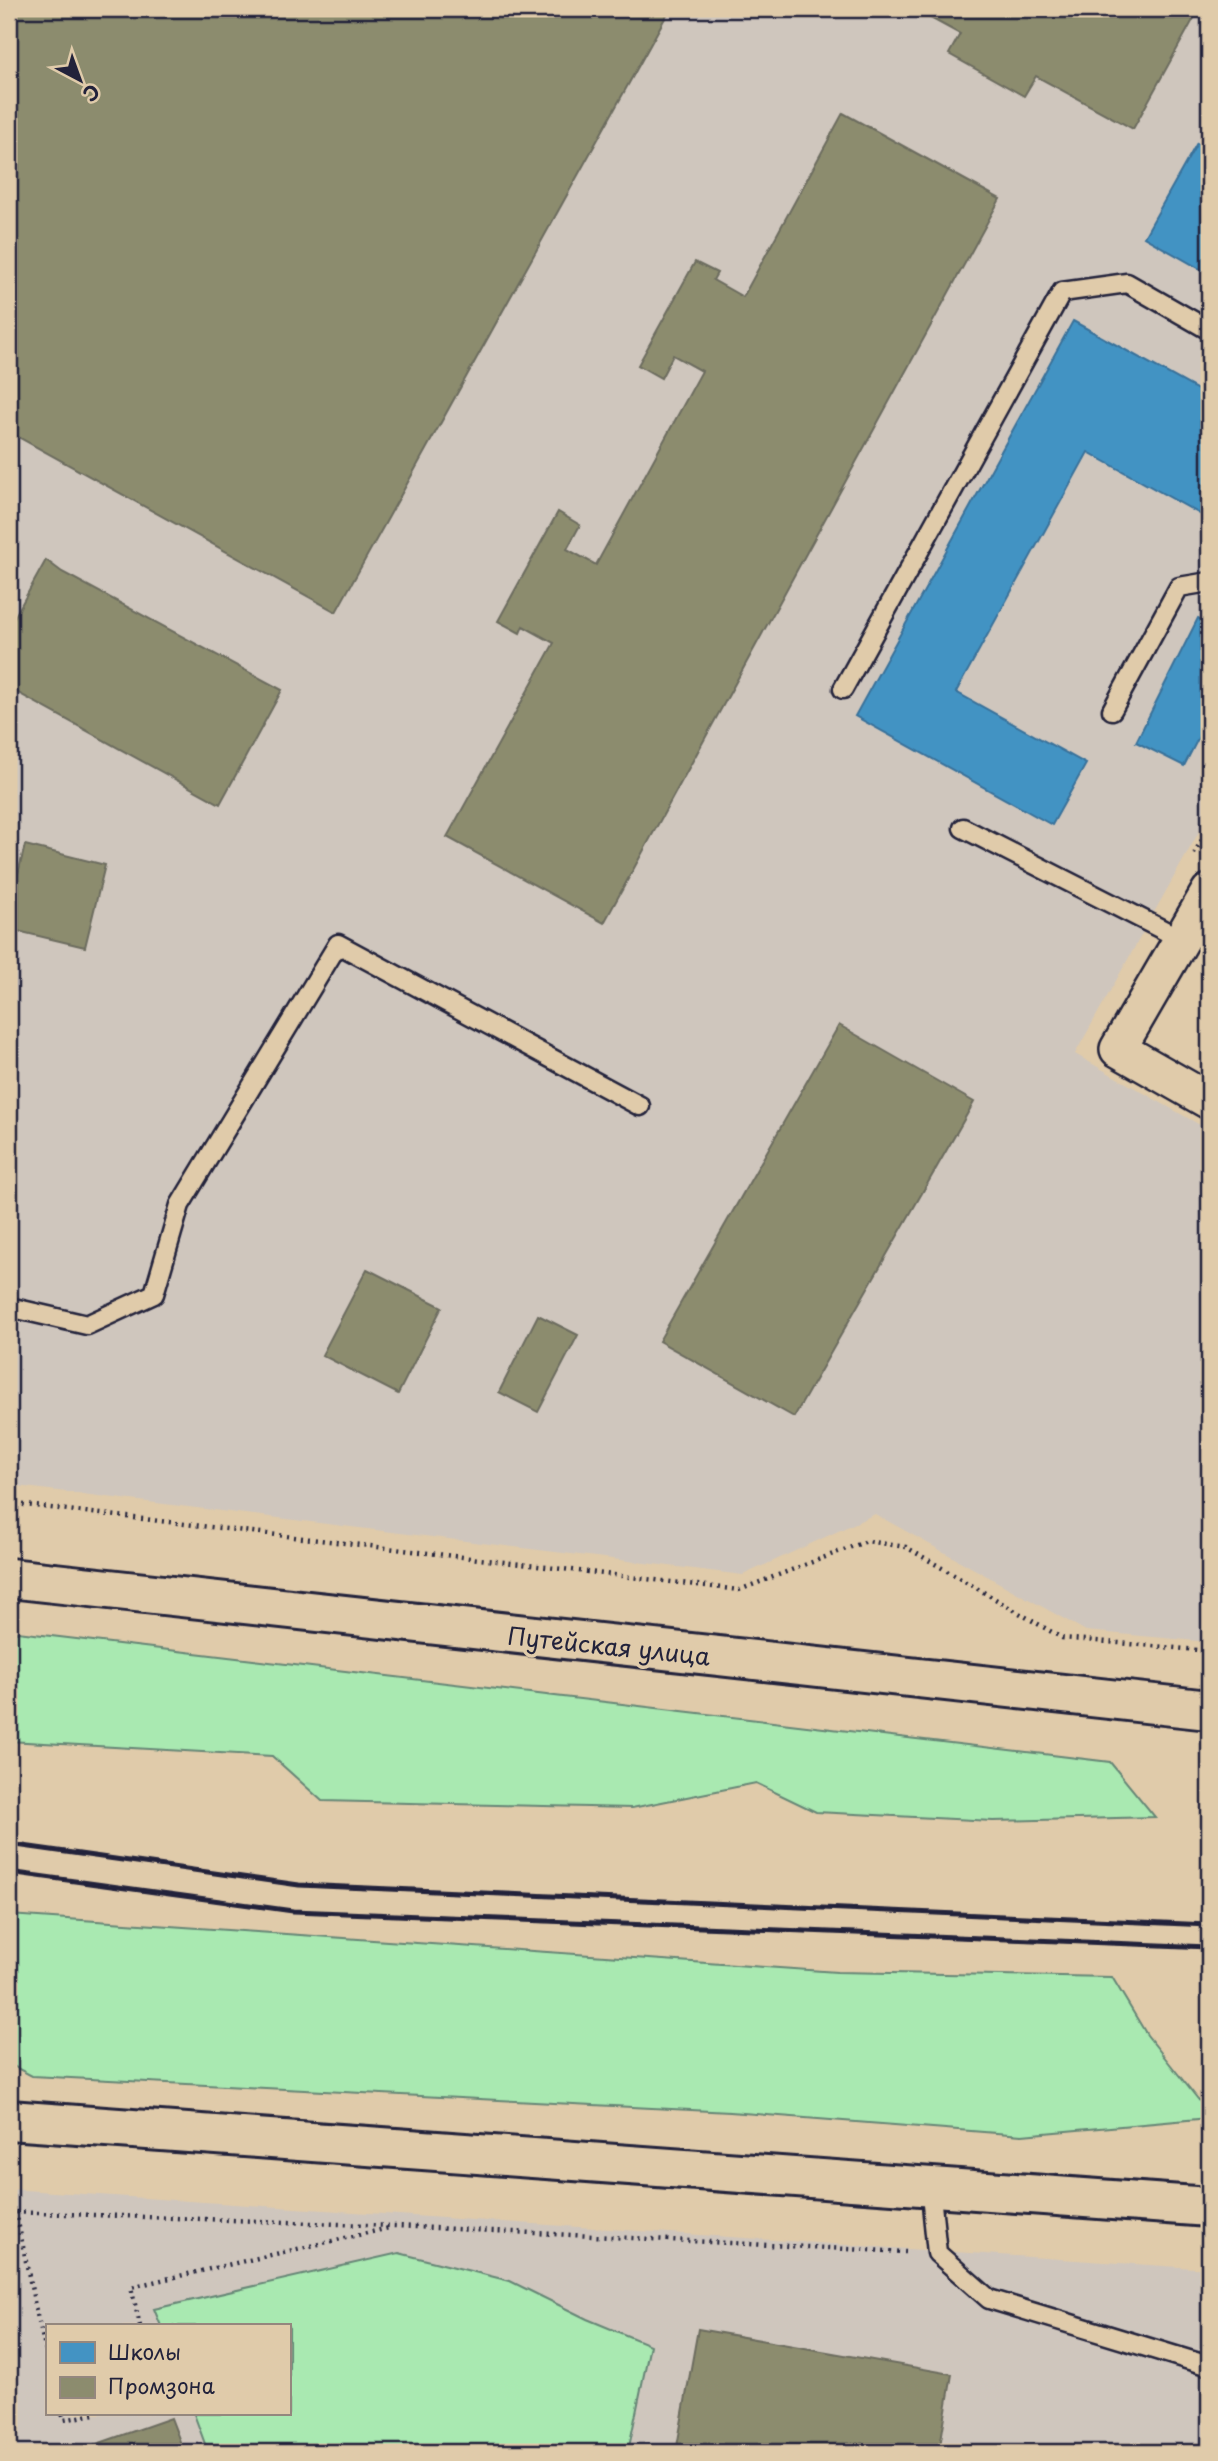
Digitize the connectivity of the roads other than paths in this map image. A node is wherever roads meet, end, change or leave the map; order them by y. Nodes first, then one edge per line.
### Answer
1 (1209, 330) edge
2 (1209, 582) edge
3 (843, 689) dead end
4 (1112, 710) dead end
5 (963, 828) dead end
6 (1209, 892) edge
7 (1181, 939) junction
8 (1209, 1101) edge
9 (640, 1105) dead end
10 (9, 1307) edge
11 (9, 1577) edge
12 (1209, 1710) edge
13 (9, 2120) edge
14 (930, 2185) junction
15 (1209, 2207) edge
16 (1209, 2366) edge

1 - 3 lane
2 - 4 lane
5 - 7 lane
6 - 7 street
7 - 8 street
9 - 10 lane
11 - 12 main road, Путейская улица
13 - 14 main road
14 - 15 main road
14 - 16 lane

